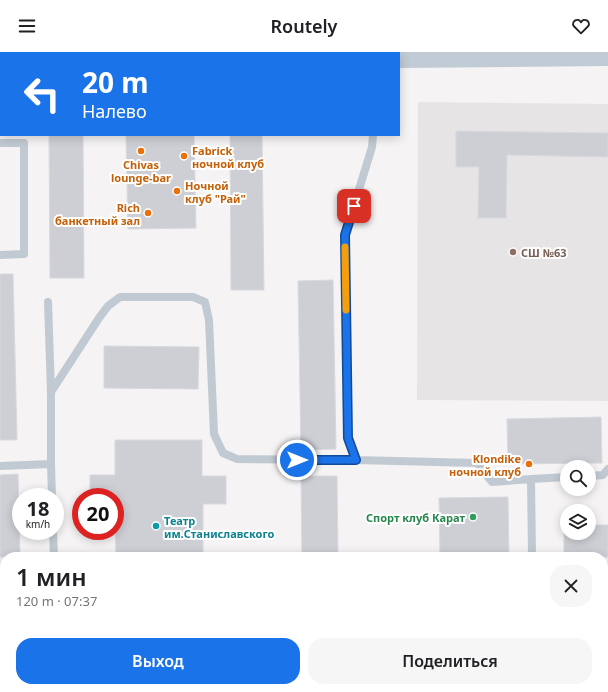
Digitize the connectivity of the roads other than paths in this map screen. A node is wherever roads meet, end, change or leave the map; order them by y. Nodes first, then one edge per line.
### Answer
1 (608, 55) edge
2 (400, 57) edge
3 (373, 136) edge
4 (0, 143) edge
5 (0, 255) edge
6 (48, 302) dead end
7 (52, 392) junction
8 (356, 460) junction
9 (51, 464) junction
10 (0, 466) edge
11 (608, 469) edge
12 (596, 476) edge
13 (560, 477) edge
14 (531, 479) junction
15 (52, 488) edge
16 (53, 540) edge
17 (54, 552) edge
18 (532, 552) edge

1 - 2 street
3 - 8 lane
4 - 5 lane
6 - 7 lane
7 - 8 lane
7 - 9 lane
8 - 14 lane
9 - 10 lane
9 - 15 lane
11 - 12 lane
13 - 14 lane
14 - 18 lane
16 - 17 lane

